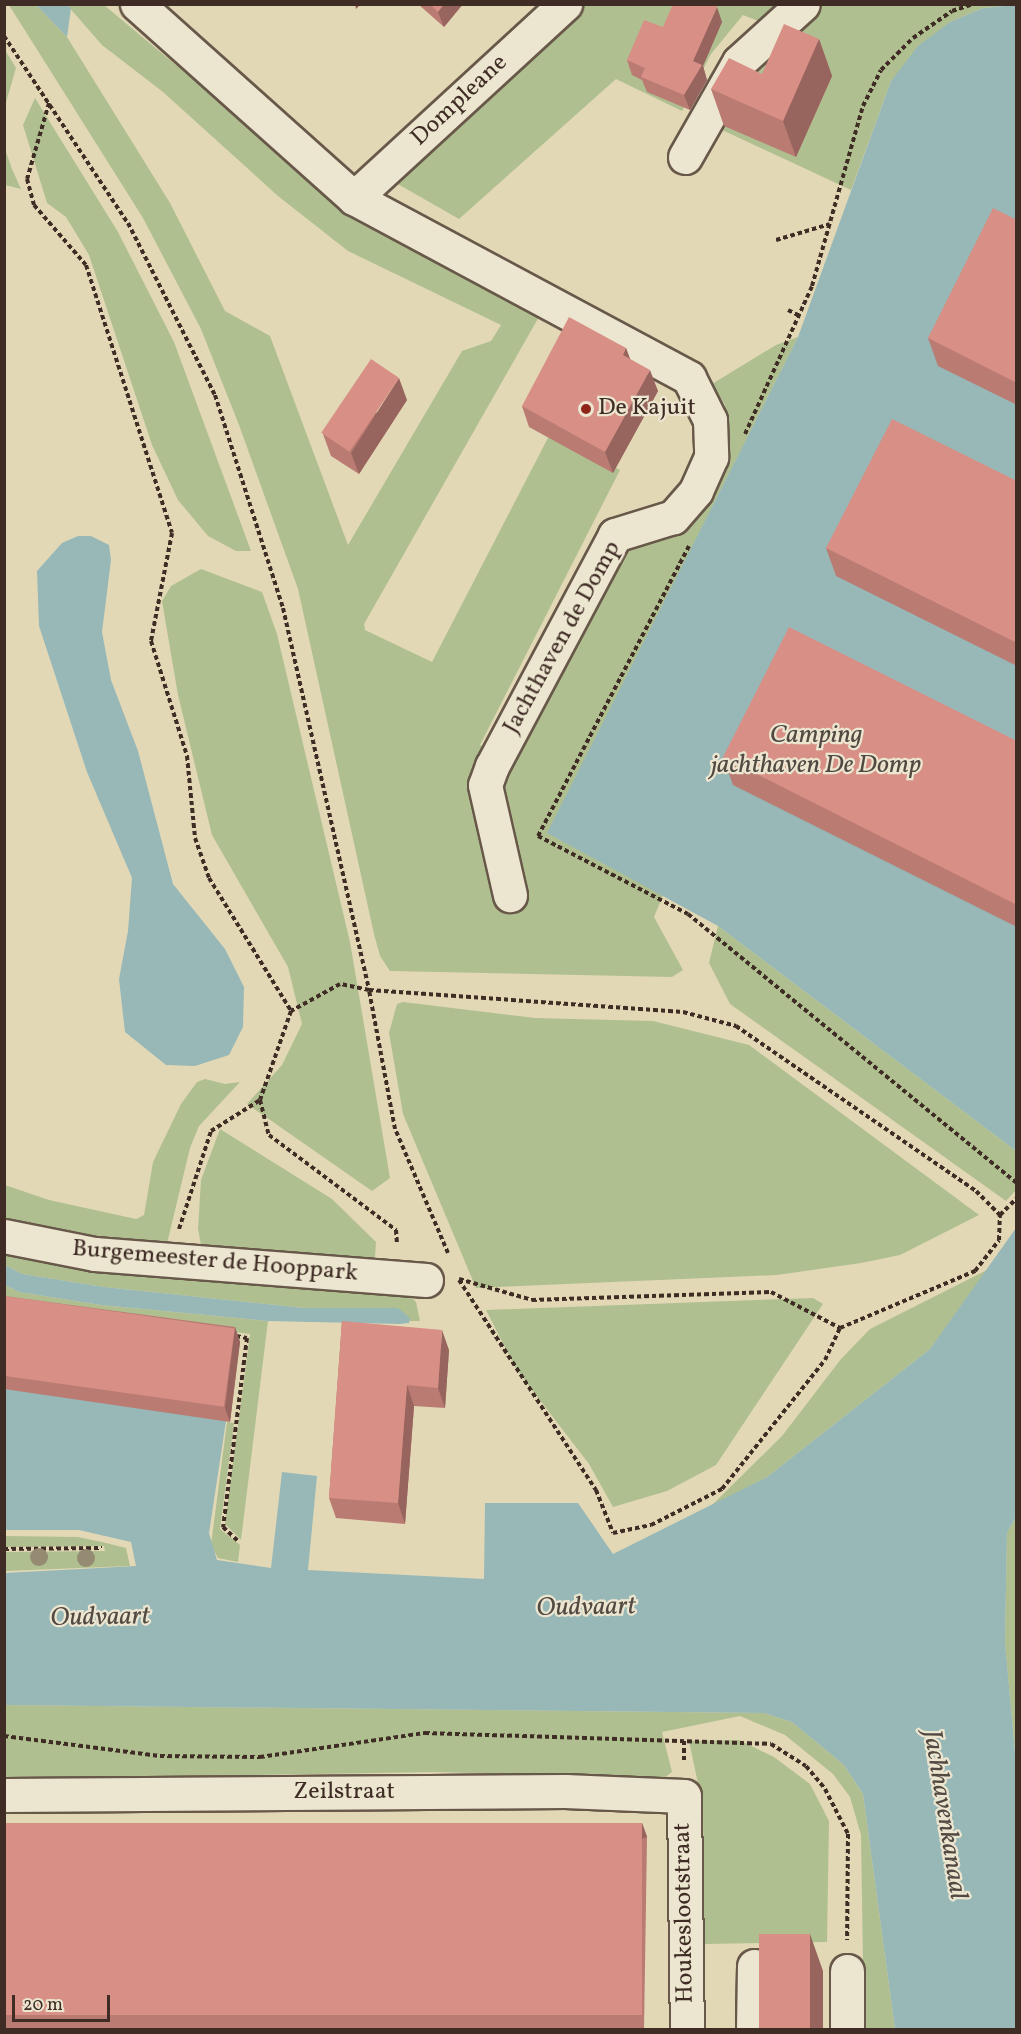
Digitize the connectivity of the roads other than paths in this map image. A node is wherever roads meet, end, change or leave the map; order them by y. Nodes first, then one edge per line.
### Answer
1 (137, 4) edge
2 (565, 4) edge
3 (803, 4) edge
4 (685, 157) dead end
5 (354, 198) junction
6 (510, 895) dead end
7 (4, 1236) edge
8 (427, 1276) road end
9 (4, 1795) edge
10 (684, 1796) joint
11 (754, 1966) dead end
12 (847, 1971) dead end
13 (687, 2030) edge
14 (753, 2030) edge
15 (847, 2030) edge

1 - 5 street, Jachthaven de Domp
2 - 5 street, Dompleane
3 - 4 street
5 - 6 street, Jachthaven de Domp
7 - 8 street, Burgemeester de Hooppark
9 - 10 street, Zeilstraat
10 - 13 street, Houkeslootstraat
11 - 14 street
12 - 15 street

